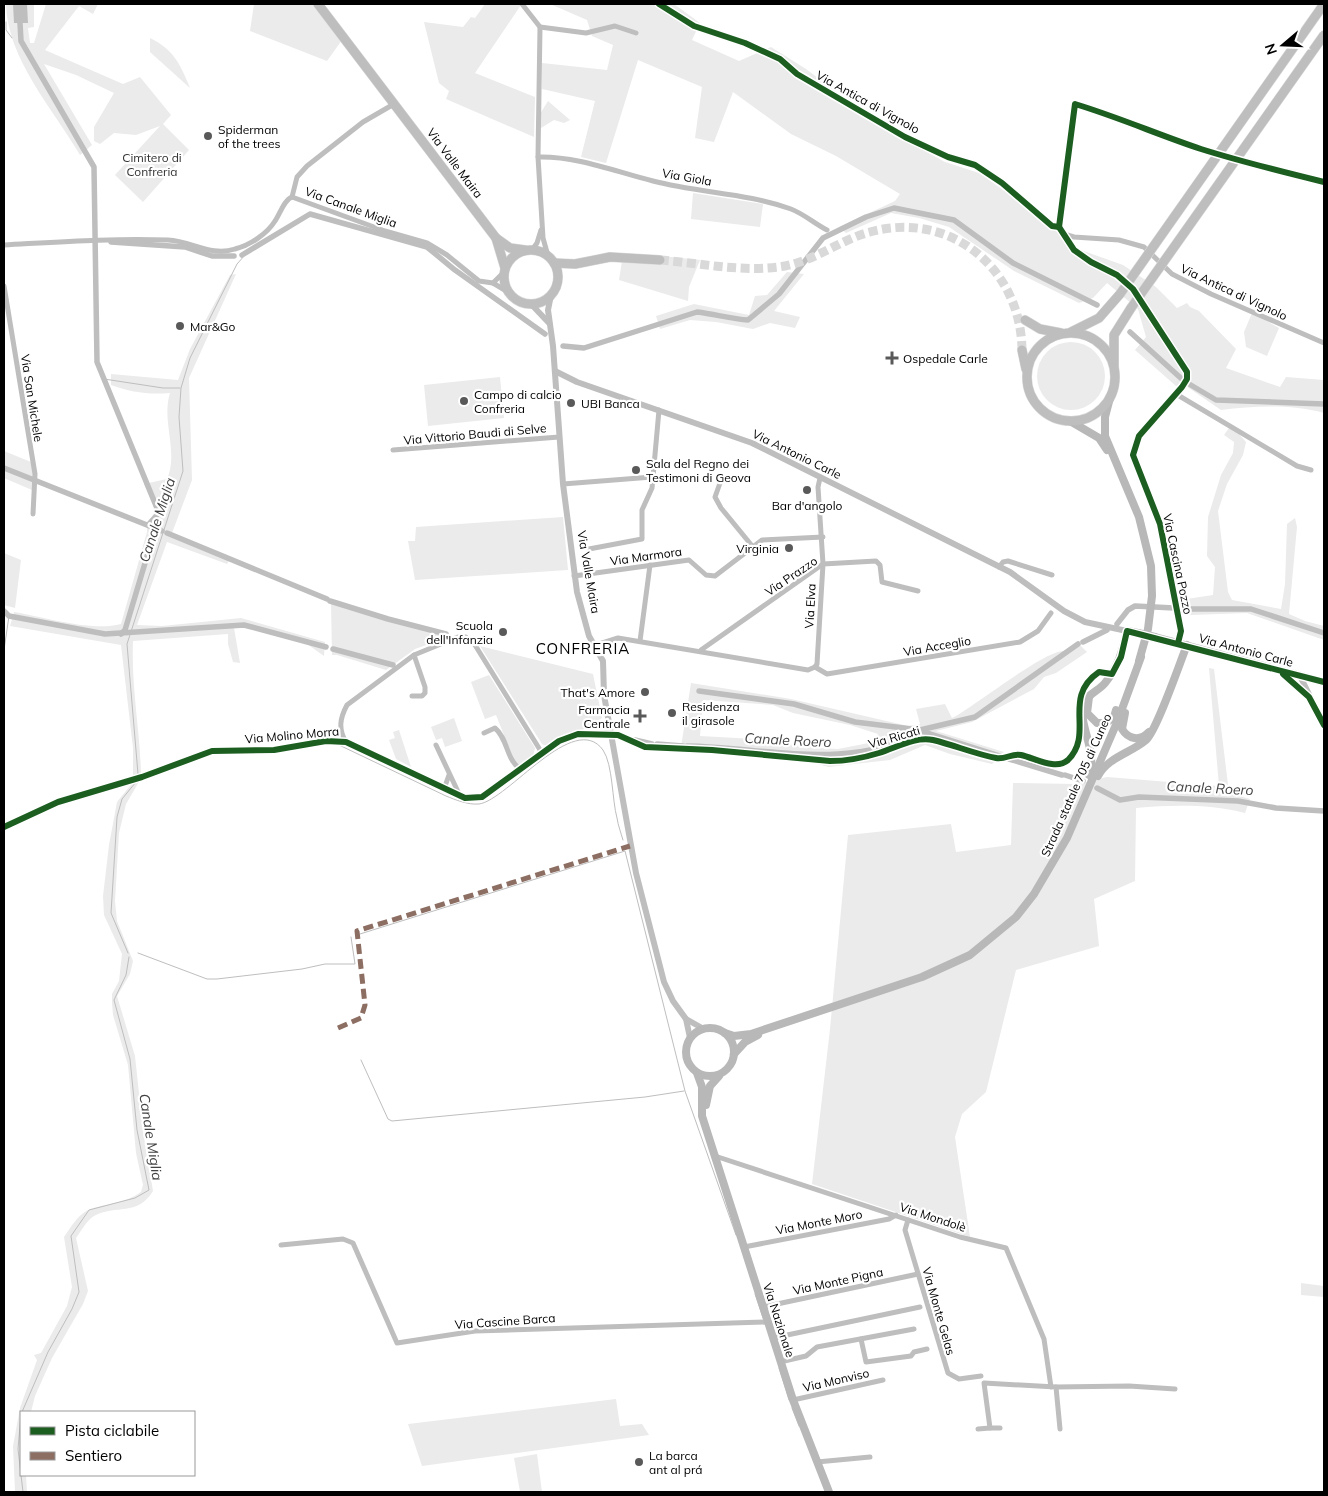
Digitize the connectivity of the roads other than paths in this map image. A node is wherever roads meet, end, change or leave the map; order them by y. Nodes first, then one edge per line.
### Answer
1 (318, 4) edge
2 (522, 4) edge
3 (660, 4) edge
4 (1324, 4) edge
5 (540, 27) junction
6 (636, 33) dead end
7 (1324, 35) edge
8 (394, 104) junction
9 (538, 157) junction
10 (1301, 176) dead end
11 (292, 197) junction
12 (542, 227) junction
13 (1059, 227) junction
14 (827, 230) dead end
15 (1064, 234) junction
16 (496, 238) junction
17 (4, 246) edge
18 (529, 250) junction
19 (551, 260) junction
20 (660, 260) tunnel mouth
21 (575, 264) junction
22 (505, 270) junction
23 (558, 279) junction
24 (492, 283) junction
25 (4, 286) edge
26 (508, 292) junction
27 (551, 295) junction
28 (531, 304) junction
29 (1025, 320) dead end
30 (549, 323) junction
31 (1067, 333) junction
32 (1324, 343) edge
33 (1022, 350) tunnel mouth
34 (1114, 365) junction
35 (555, 371) junction
36 (1027, 376) junction
37 (555, 380) junction
38 (577, 382) junction
39 (1111, 394) junction
40 (1176, 394) junction
41 (659, 410) junction
42 (1070, 421) junction
43 (559, 437) junction
44 (393, 450) dead end
45 (1116, 464) junction
46 (1311, 470) dead end
47 (652, 477) junction
48 (820, 478) junction
49 (720, 483) dead end
50 (563, 484) junction
51 (33, 514) dead end
52 (823, 537) junction
53 (753, 547) junction
54 (589, 548) dead end
55 (824, 564) junction
56 (650, 565) junction
57 (999, 567) junction
58 (1052, 575) dead end
59 (574, 576) junction
60 (918, 591) dead end
61 (1051, 613) dead end
62 (1127, 631) junction
63 (640, 641) junction
64 (1178, 643) junction
65 (1187, 645) junction
66 (596, 646) junction
67 (701, 650) junction
68 (414, 655) junction
69 (1140, 661) junction
70 (815, 667) junction
71 (1277, 670) junction
72 (1112, 674) junction
73 (1300, 676) junction
74 (1314, 680) junction
75 (1324, 682) edge
76 (1298, 686) junction
77 (1306, 690) junction
78 (412, 696) dead end
79 (1309, 697) junction
80 (1089, 698) junction
81 (1324, 724) edge
82 (1154, 727) junction
83 (609, 728) junction
84 (484, 732) dead end
85 (592, 733) junction
86 (611, 736) junction
87 (346, 742) junction
88 (436, 745) dead end
89 (542, 753) junction
90 (520, 769) junction
91 (449, 775) junction
92 (444, 789) junction
93 (460, 796) junction
94 (4, 827) edge
95 (1067, 838) junction
96 (686, 1019) junction
97 (776, 1026) junction
98 (710, 1028) junction
99 (725, 1033) junction
100 (690, 1038) junction
101 (734, 1054) junction
102 (726, 1071) junction
103 (698, 1073) junction
104 (705, 1124) junction
105 (714, 1154) junction
106 (896, 1215) junction
107 (908, 1220) junction
108 (281, 1245) dead end
109 (744, 1247) junction
110 (918, 1274) junction
111 (763, 1307) junction
112 (920, 1307) dead end
113 (768, 1322) junction
114 (914, 1329) dead end
115 (772, 1338) junction
116 (861, 1339) junction
117 (927, 1349) dead end
118 (780, 1362) junction
119 (981, 1376) dead end
120 (883, 1380) dead end
121 (1054, 1387) junction
122 (1175, 1389) dead end
123 (793, 1400) junction
124 (990, 1428) junction
125 (1000, 1428) dead end
126 (978, 1429) dead end
127 (1060, 1429) dead end
128 (870, 1457) dead end
129 (817, 1462) junction
130 (829, 1492) edge

1 - 8 main road, Via Valle Maira
2 - 5 street
3 - 13 street, Via Antica di Vignolo
4 - 31 main road, bridge
5 - 6 street
5 - 9 street
7 - 34 main road, bridge
8 - 11 street
8 - 16 main road, Via Valle Maira
9 - 12 street
9 - 14 street, Via Giola
10 - 13 street
11 - 17 street, Via Canale Miglia
11 - 24 street, Via Canale Miglia
12 - 18 street
12 - 19 street
13 - 15 street, Via Antica di Vignolo
15 - 32 street, Via Antica di Vignolo
15 - 40 street, Via Cascina Pozzo
16 - 18 main road, Via Valle Maira
16 - 22 main road, Via Valle Maira
18 - 19 main road
18 - 22 main road
19 - 21 main road
19 - 23 main road
20 - 21 main road
21 - 23 main road
22 - 24 street
22 - 26 main road
23 - 27 main road
24 - 26 street, Via Canale Miglia
25 - 51 street, Via San Michele
26 - 28 main road
27 - 28 main road
27 - 30 street, Via Valle Maira
28 - 30 street
29 - 31 main road
30 - 35 street, Via Valle Maira
31 - 34 main road
31 - 36 main road
33 - 36 main road
34 - 39 main road
35 - 37 street, Via Valle Maira
35 - 38 street, Via Antonio Carle
36 - 42 main road
37 - 38 street, Via Antonio Carle
37 - 43 street, Via Valle Maira
38 - 41 street, Via Antonio Carle
39 - 42 main road
39 - 45 main road
40 - 46 street
40 - 64 street, Via Cascina Pozzo
41 - 47 street
41 - 48 street, Via Antonio Carle
42 - 45 main road
43 - 44 street, Via Vittorio Baudi di Selve
43 - 50 street, Via Valle Maira
45 - 69 main road
47 - 50 street
47 - 54 street
48 - 52 street, Via Elva
48 - 57 street, Via Antonio Carle
49 - 53 street
50 - 59 street, Via Valle Maira
52 - 53 street, Via Marmora
52 - 55 street, Via Elva
53 - 56 street, Via Marmora
55 - 60 street, Via Prazzo
55 - 67 street, Via Prazzo
55 - 70 street, Via Elva
56 - 59 street, Via Marmora
56 - 63 street
57 - 58 street
57 - 62 street, Via Antonio Carle
59 - 66 street, Via Valle Maira
61 - 70 street, Via Acceglio
62 - 64 main road, Via Antonio Carle, bridge
62 - 72 main road
63 - 66 street
63 - 67 street
64 - 65 main road, Via Antonio Carle
65 - 71 main road, Via Antonio Carle
65 - 82 main road
66 - 83 street, Via Valle Maira
67 - 70 street
68 - 78 street
68 - 87 street
68 - 89 street
69 - 80 main road
69 - 82 main road
69 - 95 main road, Strada statale 705 di Cuneo
71 - 73 main road, Via Antonio Carle
71 - 76 street
72 - 80 main road
72 - 86 street, Via Ricati
73 - 74 main road, Via Antonio Carle
73 - 76 street
73 - 77 street
74 - 75 main road, Via Antonio Carle
74 - 77 street
76 - 79 street
77 - 79 street
79 - 81 street
80 - 95 main road
82 - 95 main road
83 - 85 street, Via Molino Morra
83 - 86 street, Via Valle Maira
84 - 90 street
85 - 86 street, Via Molino Morra
85 - 89 street, Via Molino Morra
86 - 96 street, Via Valle Maira
87 - 92 street, Via Molino Morra
87 - 94 street, Via Molino Morra
88 - 91 street
89 - 90 street, Via Molino Morra
90 - 93 street, Via Molino Morra
91 - 92 street
91 - 93 street
92 - 93 street, Via Molino Morra
95 - 97 main road, Strada statale 705 di Cuneo
96 - 98 street
96 - 100 street, Via Valle Maira
97 - 99 main road, Strada statale 705 di Cuneo
97 - 101 main road, Strada statale 705 di Cuneo
98 - 99 main road
98 - 100 main road
99 - 101 main road
100 - 103 main road
101 - 102 main road
102 - 103 main road
102 - 104 main road
103 - 104 main road
104 - 105 main road
105 - 106 street, Via Mondolè
105 - 109 main road, Via Nazionale
106 - 107 street, Via Mondolè
106 - 109 street, Via Monte Moro
107 - 110 street, Via Monte Gelas
107 - 121 street, Via Mondolè
108 - 113 street, Via Cascine Barca
109 - 111 main road, Via Nazionale
110 - 111 street, Via Monte Pigna
110 - 119 street, Via Monte Gelas
111 - 113 main road, Via Nazionale
112 - 115 street
113 - 115 main road, Via Nazionale
114 - 116 street
115 - 118 main road, Via Nazionale
116 - 117 street
116 - 118 street
118 - 123 main road, Via Nazionale
120 - 123 street, Via Monviso
121 - 122 street
121 - 124 street
121 - 127 street, Via Mondolè
123 - 129 main road, Via Nazionale
124 - 125 street
124 - 126 street
128 - 129 street
129 - 130 main road, Via Nazionale

